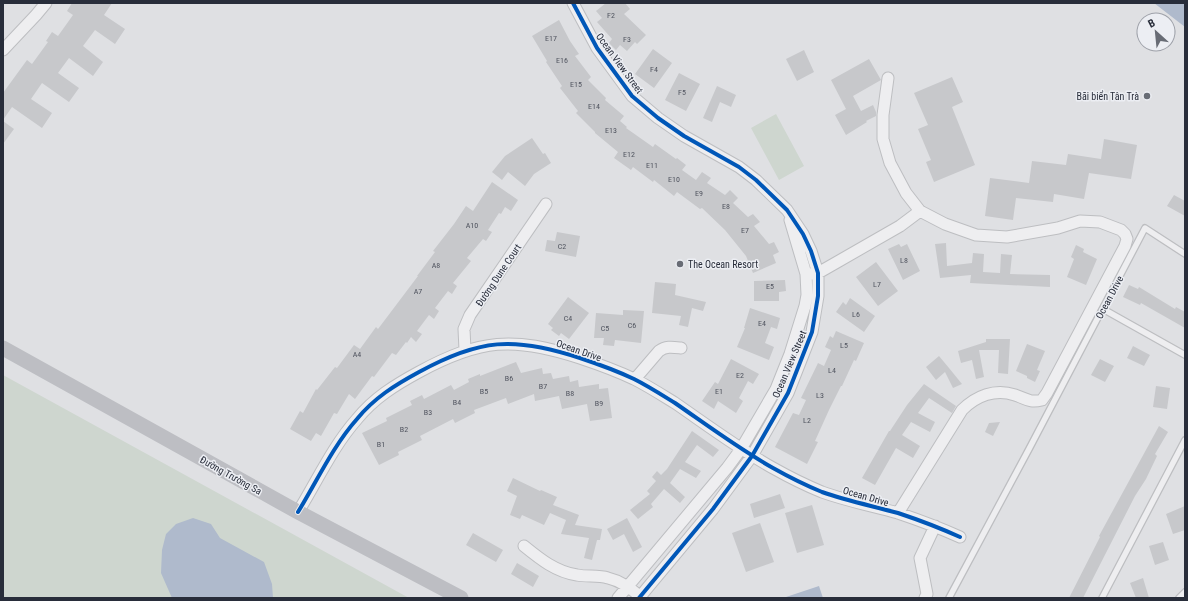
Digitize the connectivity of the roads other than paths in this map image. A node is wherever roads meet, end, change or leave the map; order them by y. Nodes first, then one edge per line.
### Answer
1 (46, 3) edge
2 (573, 3) edge
3 (3, 50) edge
4 (888, 78) dead end
5 (546, 204) dead end
6 (787, 210) junction
7 (920, 211) junction
8 (1185, 254) edge
9 (818, 273) junction
10 (806, 274) junction
11 (1099, 306) junction
12 (3, 348) edge
13 (681, 348) dead end
14 (465, 350) junction
15 (1185, 355) edge
16 (635, 379) junction
17 (1185, 440) edge
18 (740, 449) junction
19 (752, 456) junction
20 (298, 512) junction
21 (898, 513) junction
22 (935, 526) junction
23 (960, 537) dead end
24 (524, 546) dead end
25 (627, 586) junction
26 (1185, 592) edge
27 (461, 598) edge
28 (618, 598) edge
29 (640, 598) edge
30 (925, 598) edge
31 (949, 598) edge
32 (1102, 598) edge
33 (1180, 598) edge

1 - 3 street
2 - 6 street, Ocean View Street
4 - 7 street, Ocean Drive
5 - 14 street, Đường Dune Court
6 - 9 street, Ocean View Street
6 - 10 street, Ocean View Street
7 - 9 street
7 - 11 street, Ocean Drive
8 - 11 lane, Ocean Drive
9 - 10 street
9 - 19 street, Ocean View Street
10 - 18 street, Ocean View Street
11 - 15 lane
11 - 21 street, Ocean Drive
11 - 31 lane, Ocean Drive
12 - 20 main road, Đường Trường Sa
13 - 16 street
14 - 16 street, Ocean Drive
14 - 20 street, Ocean Drive
16 - 18 street, Ocean Drive
17 - 32 lane
18 - 19 street, Ocean Drive
18 - 25 street, Ocean View Street
19 - 21 street, Ocean Drive
19 - 29 street, Ocean View Street
20 - 27 main road, Đường Trường Sa
21 - 22 street, Ocean Drive
22 - 23 street, Ocean Drive
22 - 30 street
24 - 25 street
25 - 28 street, Ocean View Street
25 - 29 street
26 - 33 lane

